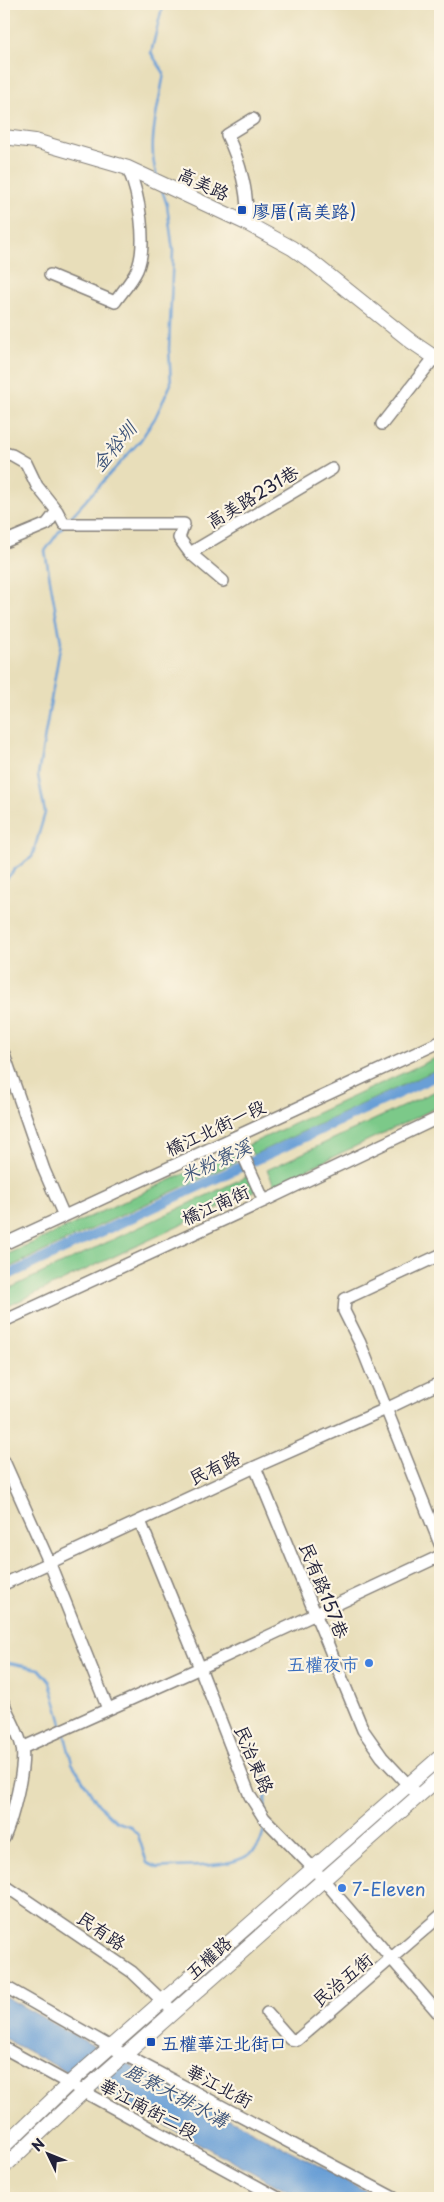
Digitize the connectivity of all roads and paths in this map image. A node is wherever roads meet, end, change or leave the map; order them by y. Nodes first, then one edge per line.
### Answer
1 (253, 119) dead end
2 (4, 137) edge
3 (128, 168) junction
4 (246, 223) junction
5 (50, 275) dead end
6 (437, 360) edge
7 (382, 424) dead end
8 (4, 453) edge
9 (332, 469) dead end
10 (57, 511) junction
11 (4, 542) edge
12 (190, 553) junction
13 (223, 581) dead end
14 (440, 1042) edge
15 (4, 1054) edge
16 (440, 1117) edge
17 (235, 1137) junction
18 (264, 1201) junction
19 (64, 1216) junction
20 (4, 1244) edge
21 (440, 1255) edge
22 (4, 1320) edge
23 (440, 1383) edge
24 (386, 1409) junction
25 (4, 1461) edge
26 (255, 1467) junction
27 (140, 1522) junction
28 (440, 1544) edge
29 (440, 1556) edge
30 (50, 1564) junction
31 (4, 1584) edge
32 (316, 1613) junction
33 (200, 1668) junction
34 (4, 1704) edge
35 (108, 1709) junction
36 (22, 1748) junction
37 (440, 1757) edge
38 (440, 1778) edge
39 (408, 1785) junction
40 (419, 1797) junction
41 (4, 1838) edge
42 (314, 1870) junction
43 (323, 1881) junction
44 (4, 1885) edge
45 (440, 1916) edge
46 (392, 1960) junction
47 (4, 1986) edge
48 (162, 2002) junction
49 (174, 2012) junction
50 (267, 2013) dead end
51 (440, 2016) edge
52 (4, 2048) edge
53 (109, 2048) junction
54 (123, 2057) junction
55 (72, 2081) junction
56 (86, 2089) junction
57 (4, 2146) edge
58 (4, 2167) edge
59 (278, 2198) edge
60 (394, 2198) edge

1 - 4 street
2 - 3 street, 高美路
3 - 4 street, 高美路
3 - 5 street
4 - 6 street, 高美路
6 - 7 street
8 - 10 street, 高美路231巷
9 - 12 street, 高美路231巷
10 - 11 street
10 - 12 street, 高美路231巷
12 - 13 street, 高美路231巷
14 - 17 street, 橋江北街一段
15 - 19 street
16 - 18 street, 橋江南街
17 - 18 street
17 - 19 street, 橋江北街一段
18 - 22 street, 橋江南街
19 - 20 street, 橋江北街一段
21 - 24 street
23 - 24 street, 民有路
24 - 26 street, 民有路
24 - 28 street
25 - 30 street
26 - 27 street, 民有路
26 - 32 street, 民有路157巷
27 - 30 street, 民有路
27 - 33 street, 民治東路
29 - 32 street
30 - 31 street, 民有路
30 - 35 street
32 - 33 street
32 - 39 street, 民有路157巷
33 - 35 street
33 - 42 street, 民治東路
34 - 36 street
35 - 36 street
36 - 41 street
37 - 39 street, 五權路
38 - 40 street, 五權路
39 - 40 street, 民有路157巷
39 - 42 street, 五權路
40 - 43 street, 五權路
42 - 43 street, 民治東路
42 - 48 street, 五權路
43 - 46 street, 民治東路
43 - 49 street, 五權路
44 - 48 street, 民有路
45 - 46 street, 民治五街
46 - 50 street, 民治五街
46 - 51 street, 民治東路
47 - 53 street, 華江北街
48 - 49 street, 民有路
48 - 53 street, 五權路
49 - 54 street, 五權路
52 - 55 street, 華江南街二段
53 - 54 street, 華江北街
53 - 55 street, 五權路
54 - 56 street, 五權路
54 - 60 street, 華江北街
55 - 56 street, 華江南街二段
55 - 57 street, 五權路
56 - 58 street, 五權路
56 - 59 street, 華江南街二段

